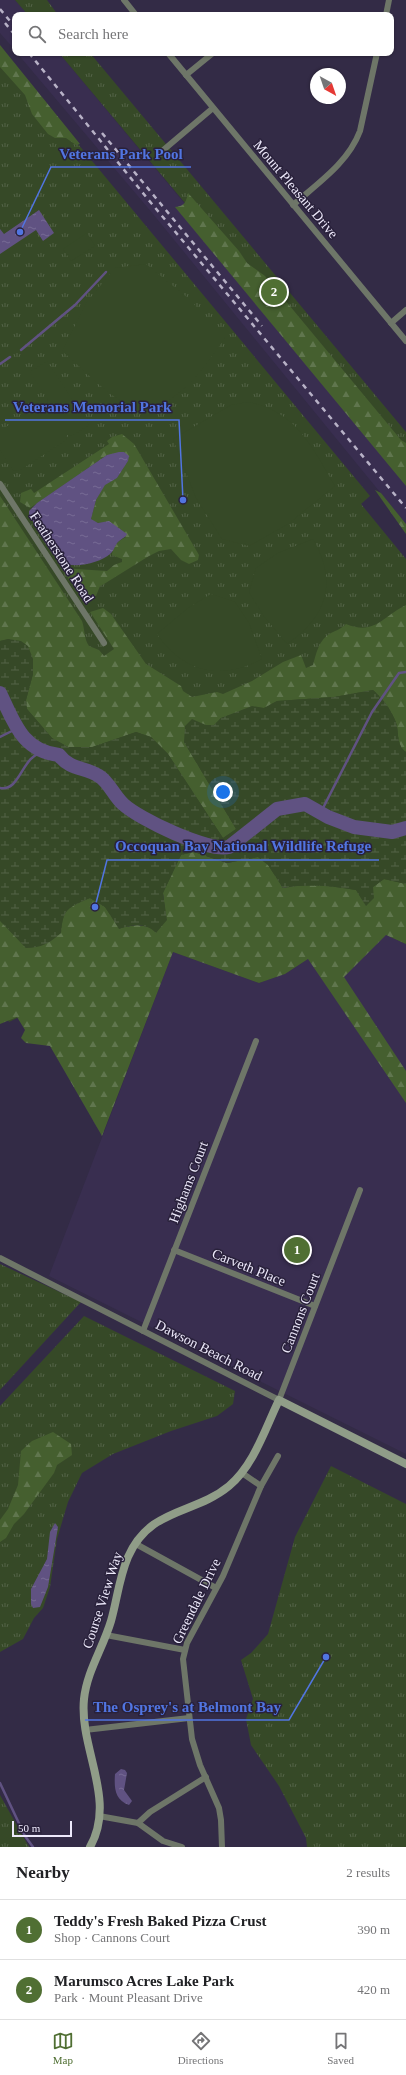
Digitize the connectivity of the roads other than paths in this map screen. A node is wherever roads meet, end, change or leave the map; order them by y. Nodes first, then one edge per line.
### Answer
1 (124, 0) edge
2 (389, 0) edge
3 (134, 12) edge
4 (387, 12) edge
5 (170, 56) edge
6 (209, 56) edge
7 (376, 56) edge
8 (186, 75) junction
9 (213, 108) junction
10 (161, 152) dead end
11 (293, 205) junction
12 (406, 310) edge
13 (391, 323) junction
14 (406, 341) edge
15 (0, 484) edge
16 (104, 644) dead end
17 (256, 1041) dead end
18 (360, 1190) dead end
19 (174, 1250) junction
20 (0, 1258) edge
21 (315, 1306) junction
22 (143, 1331) junction
23 (279, 1400) junction
24 (278, 1456) dead end
25 (406, 1464) edge
26 (242, 1473) junction
27 (261, 1486) junction
28 (136, 1544) junction
29 (216, 1588) junction
30 (106, 1635) junction
31 (185, 1650) junction
32 (189, 1718) junction
33 (86, 1730) junction
34 (206, 1777) junction
35 (99, 1816) junction
36 (138, 1823) junction
37 (90, 1847) edge
38 (182, 1847) edge
39 (222, 1847) edge

1 - 3 street
2 - 4 street
5 - 8 street, Mount Pleasant Drive
6 - 8 street
7 - 11 street
8 - 9 street, Mount Pleasant Drive
9 - 10 street
9 - 11 street, Mount Pleasant Drive
11 - 13 street, Mount Pleasant Drive
12 - 13 street
13 - 14 street, Mount Pleasant Drive
15 - 16 street, Featherstone Road
17 - 19 street, Highams Court
18 - 21 street, Cannons Court
19 - 21 street, Carveth Place
19 - 22 street, Highams Court
20 - 22 street, Dawson Beach Road
21 - 23 street, Cannons Court
22 - 23 street, Dawson Beach Road
23 - 25 street, Dawson Beach Road
23 - 26 street, Course View Way
24 - 27 street, Greendale Drive
26 - 27 street
26 - 28 street, Course View Way
27 - 29 street, Greendale Drive
28 - 29 street
28 - 30 street, Course View Way
29 - 31 street, Greendale Drive
30 - 31 street
30 - 33 street, Course View Way
31 - 32 street, Greendale Drive
32 - 33 street
32 - 34 street, Greendale Drive
33 - 35 street, Course View Way
34 - 36 street
34 - 39 street, Greendale Drive
35 - 36 street
35 - 37 street, Course View Way
36 - 38 street

